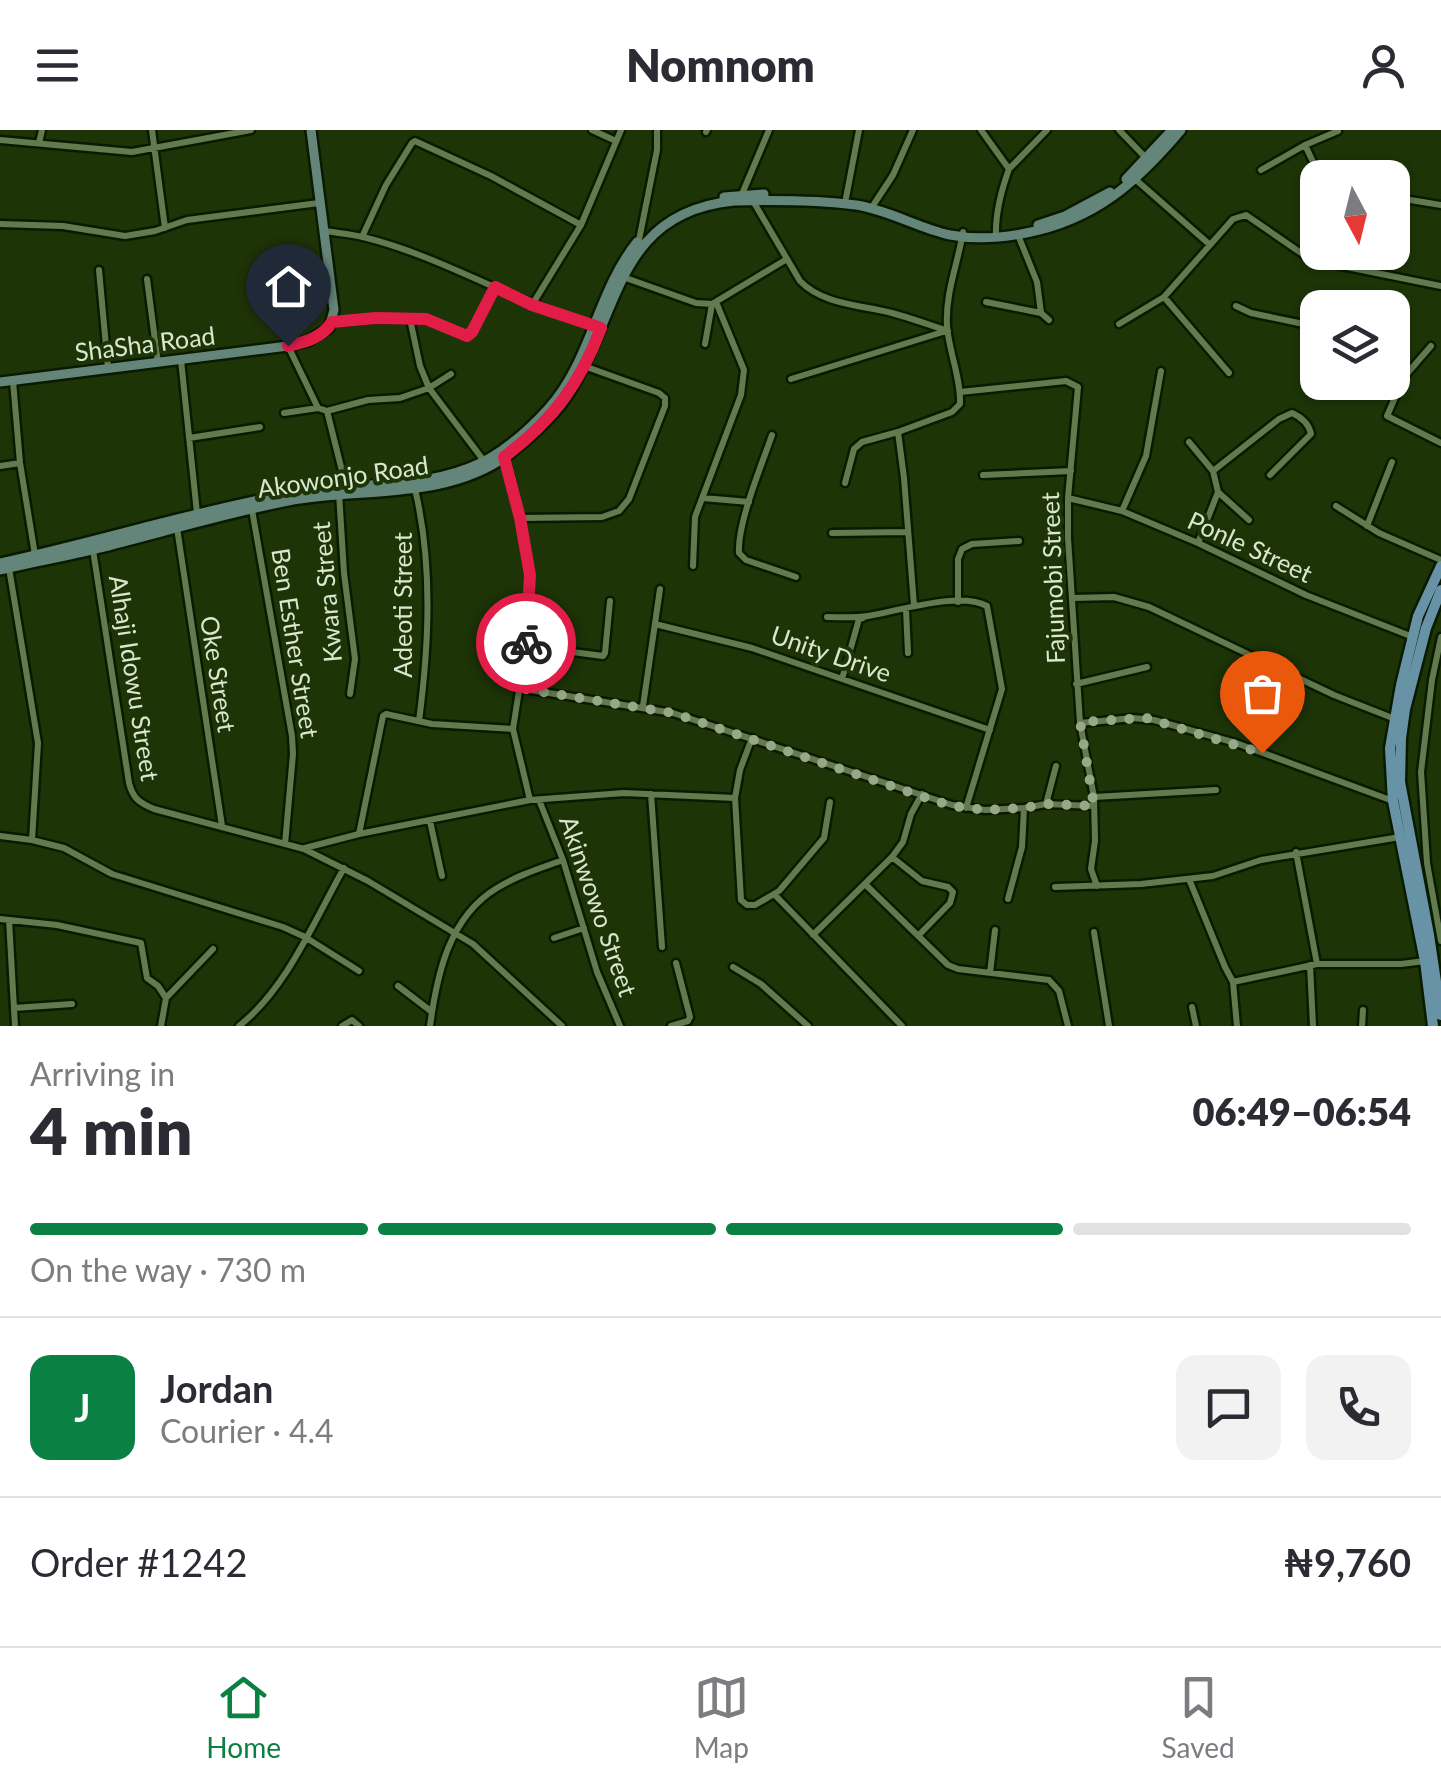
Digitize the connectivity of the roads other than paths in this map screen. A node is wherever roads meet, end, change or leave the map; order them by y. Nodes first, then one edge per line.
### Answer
1 (42, 130) edge
2 (152, 130) edge
3 (251, 130) edge
4 (311, 130) edge
5 (592, 130) edge
6 (620, 130) edge
7 (656, 130) edge
8 (769, 130) edge
9 (859, 130) edge
10 (913, 130) edge
11 (981, 130) edge
12 (1047, 130) edge
13 (1119, 130) edge
14 (1172, 130) edge
15 (1181, 130) edge
16 (1338, 131) edge
17 (222, 132) edge
18 (0, 140) edge
19 (616, 141) junction
20 (40, 144) junction
21 (1305, 145) junction
22 (155, 148) junction
23 (1146, 158) junction
24 (1312, 160) edge
25 (1009, 169) junction
26 (1261, 170) dead end
27 (1135, 179) junction
28 (742, 194) junction
29 (846, 198) junction
30 (753, 200) junction
31 (1410, 200) edge
32 (319, 203) junction
33 (874, 204) junction
34 (1441, 205) edge
35 (0, 224) edge
36 (581, 225) junction
37 (165, 228) junction
38 (323, 230) junction
39 (963, 234) junction
40 (996, 235) junction
41 (1018, 235) junction
42 (362, 236) junction
43 (640, 242) junction
44 (1209, 244) junction
45 (788, 259) junction
46 (99, 270) dead end
47 (623, 276) junction
48 (147, 279) dead end
49 (1441, 286) edge
50 (495, 287) junction
51 (1164, 297) junction
52 (986, 302) dead end
53 (714, 303) junction
54 (532, 305) junction
55 (1236, 306) dead end
56 (1041, 312) junction
57 (410, 319) junction
58 (1048, 320) dead end
59 (332, 322) junction
60 (1119, 324) dead end
61 (1300, 324) edge
62 (597, 326) junction
63 (948, 331) junction
64 (705, 344) dead end
65 (288, 346) junction
66 (1432, 346) dead end
67 (181, 360) junction
68 (158, 363) junction
69 (584, 366) junction
70 (108, 369) junction
71 (1410, 370) edge
72 (1161, 372) dead end
73 (1229, 373) dead end
74 (451, 374) dead end
75 (792, 379) dead end
76 (13, 380) junction
77 (0, 382) edge
78 (429, 388) junction
79 (960, 392) junction
80 (1393, 400) edge
81 (322, 410) junction
82 (284, 413) dead end
83 (260, 427) dead end
84 (898, 432) junction
85 (772, 435) dead end
86 (190, 438) junction
87 (1189, 442) dead end
88 (1441, 443) edge
89 (504, 457) junction
90 (484, 461) junction
91 (20, 462) junction
92 (1392, 462) dead end
93 (0, 466) edge
94 (1071, 472) junction
95 (1213, 472) junction
96 (983, 474) dead end
97 (1270, 474) dead end
98 (845, 484) dead end
99 (415, 489) junction
100 (342, 490) junction
101 (1218, 492) junction
102 (703, 498) junction
103 (1068, 498) junction
104 (749, 502) junction
105 (1336, 506) dead end
106 (252, 510) junction
107 (1122, 512) junction
108 (197, 513) junction
109 (520, 518) junction
110 (1249, 520) dead end
111 (1367, 526) junction
112 (169, 527) junction
113 (907, 532) junction
114 (832, 533) dead end
115 (1019, 541) dead end
116 (1198, 543) junction
117 (93, 550) junction
118 (35, 554) junction
119 (1441, 563) edge
120 (693, 566) dead end
121 (3, 567) edge
122 (796, 576) dead end
123 (660, 588) dead end
124 (1441, 590) edge
125 (1072, 598) junction
126 (610, 601) dead end
127 (958, 602) junction
128 (909, 607) junction
129 (864, 617) junction
130 (828, 618) dead end
131 (656, 624) junction
132 (1413, 637) junction
133 (1440, 641) edge
134 (526, 646) junction
135 (908, 653) dead end
136 (1147, 668) dead end
137 (842, 679) junction
138 (1076, 684) junction
139 (518, 688) junction
140 (350, 694) dead end
141 (643, 706) junction
142 (1396, 719) junction
143 (420, 722) junction
144 (1080, 722) junction
145 (514, 729) junction
146 (990, 730) junction
147 (752, 738) junction
148 (1056, 766) dead end
149 (1216, 790) dead end
150 (651, 794) junction
151 (922, 794) junction
152 (735, 798) junction
153 (534, 800) junction
154 (1393, 801) junction
155 (830, 802) dead end
156 (1094, 802) junction
157 (1046, 804) junction
158 (966, 808) junction
159 (1024, 808) junction
160 (430, 821) junction
161 (222, 826) junction
162 (359, 834) junction
163 (0, 836) edge
164 (1400, 837) junction
165 (32, 840) junction
166 (285, 844) junction
167 (304, 849) junction
168 (1296, 852) junction
169 (892, 857) junction
170 (563, 860) junction
171 (344, 868) junction
172 (442, 876) dead end
173 (1189, 879) junction
174 (865, 884) junction
175 (1097, 886) junction
176 (1055, 887) dead end
177 (774, 894) junction
178 (1008, 899) dead end
179 (5, 920) edge
180 (584, 928) junction
181 (995, 930) dead end
182 (455, 932) junction
183 (1094, 932) dead end
184 (813, 934) junction
185 (918, 936) junction
186 (306, 937) junction
187 (554, 938) dead end
188 (1441, 941) edge
189 (662, 947) dead end
190 (213, 949) dead end
191 (1425, 961) junction
192 (676, 963) dead end
193 (1313, 965) junction
194 (734, 967) dead end
195 (359, 970) dead end
196 (990, 973) junction
197 (1234, 982) junction
198 (398, 986) dead end
199 (166, 998) junction
200 (72, 1004) dead end
201 (14, 1008) junction
202 (1192, 1008) dead end
203 (1364, 1010) dead end
204 (432, 1012) junction
205 (1441, 1016) edge
206 (805, 1025) edge
207 (14, 1026) edge
208 (161, 1026) edge
209 (239, 1026) edge
210 (342, 1026) edge
211 (360, 1026) edge
212 (430, 1026) edge
213 (562, 1026) edge
214 (620, 1026) edge
215 (671, 1026) edge
216 (902, 1026) edge
217 (1068, 1026) edge
218 (1109, 1026) edge
219 (1196, 1026) edge
220 (1238, 1026) edge
221 (1313, 1026) edge
222 (1362, 1026) edge
223 (1433, 1026) edge

1 - 20 street
2 - 22 street
3 - 17 street
4 - 32 main road
5 - 19 street
6 - 19 street
7 - 43 street
8 - 28 street
9 - 29 street
10 - 33 street
11 - 25 street
12 - 25 street
13 - 23 street
14 - 23 main road, Akowonjo Road
15 - 27 main road, Akowonjo Road
16 - 21 street
17 - 22 street
18 - 20 street
19 - 36 street
20 - 22 street
21 - 24 street
21 - 26 street
22 - 37 street
23 - 40 main road, Akowonjo Road
25 - 40 street
27 - 41 main road, Akowonjo Road
27 - 44 street
28 - 29 main road, Akowonjo Road
28 - 43 main road, Akowonjo Road
29 - 33 main road, Akowonjo Road
30 - 39 main road, Akowonjo Road
30 - 43 main road, Akowonjo Road
30 - 45 street
31 - 34 street
32 - 37 street
32 - 38 main road
33 - 39 main road, Akowonjo Road
35 - 37 street
36 - 42 street
36 - 54 street
38 - 42 street
38 - 59 main road
39 - 40 main road, Akowonjo Road
39 - 63 street
40 - 41 main road, Akowonjo Road
41 - 56 street
42 - 50 street
43 - 47 main road, Akowonjo Road
43 - 62 main road, Akowonjo Road
44 - 49 street
44 - 51 street
45 - 53 street
45 - 63 street
46 - 70 street
47 - 53 street
47 - 62 main road, Akowonjo Road
48 - 68 street
50 - 54 street
50 - 57 street
51 - 60 street
51 - 73 street
52 - 56 street
53 - 64 street
53 - 102 street
54 - 62 street
55 - 61 street
56 - 58 street
57 - 59 street
57 - 78 street
59 - 65 main road, ShaSha Road
62 - 69 main road, Akowonjo Road
62 - 90 main road, Akowonjo Road
63 - 75 street
63 - 79 street
65 - 67 main road, ShaSha Road
65 - 81 street, Kwara Street
66 - 71 street
67 - 68 main road, ShaSha Road
67 - 86 street
68 - 70 main road, ShaSha Road
69 - 89 main road, Akowonjo Road
69 - 109 street
70 - 76 main road, ShaSha Road
72 - 107 street
74 - 78 street
76 - 77 main road, ShaSha Road
76 - 91 street
78 - 81 street
78 - 90 street
79 - 84 street
79 - 94 street, Fajumobi Street
80 - 88 street
81 - 82 street
81 - 100 street, Kwara Street
83 - 86 street
84 - 98 street
84 - 113 street
85 - 104 street
86 - 108 street
87 - 95 street
89 - 99 main road, Akowonjo Road
89 - 109 street, Akinwowo Street
90 - 100 main road, Akowonjo Road
91 - 93 street
91 - 118 street
92 - 111 street
94 - 96 street
94 - 103 street, Fajumobi Street
95 - 97 street
95 - 101 street
99 - 100 main road, Akowonjo Road
99 - 143 street, Adeoti Street
100 - 106 main road, Akowonjo Road
100 - 108 main road, Akowonjo Road
100 - 140 street, Kwara Street
101 - 110 street
101 - 116 street
102 - 104 street
102 - 120 street
103 - 107 street, Ponle Street
103 - 125 street, Fajumobi Street
104 - 122 street
105 - 111 street
106 - 112 main road, Akowonjo Road
106 - 166 street, Ben Esther Street
107 - 116 street, Ponle Street
108 - 112 main road, Akowonjo Road
109 - 134 street, Akinwowo Street
111 - 119 street
112 - 117 main road, Akowonjo Road
112 - 118 main road, Akowonjo Road
112 - 161 street, Oke Street
113 - 114 street
113 - 128 street
115 - 127 street
116 - 132 street, Ponle Street
117 - 121 main road, Akowonjo Road
117 - 161 street, Alhaji Idowu Street
118 - 121 main road, Akowonjo Road
119 - 132 main road
121 - 165 street
123 - 131 street
124 - 205 main road
125 - 138 street, Fajumobi Street
125 - 142 street
126 - 134 street
127 - 128 street
127 - 146 street
128 - 129 street
128 - 135 street
129 - 130 street
129 - 137 street
131 - 137 street, Unity Drive
131 - 141 street
132 - 142 main road
133 - 188 street
134 - 139 street, Akinwowo Street
136 - 138 street
137 - 146 street, Unity Drive
138 - 144 street, Fajumobi Street
139 - 141 street
139 - 145 street, Akinwowo Street
141 - 147 street
142 - 154 main road
143 - 145 street
143 - 162 street
144 - 154 street
144 - 156 street, Fajumobi Street
145 - 153 street, Akinwowo Street
146 - 158 street
147 - 151 street
147 - 152 street
148 - 157 street
149 - 156 street
150 - 152 street
150 - 153 street
150 - 189 street
151 - 158 street
151 - 169 street
152 - 177 street
153 - 160 street
153 - 170 street, Akinwowo Street
154 - 164 main road
155 - 177 street
156 - 157 street
156 - 175 street, Fajumobi Street
157 - 159 street
158 - 159 street
159 - 178 street
160 - 162 street
160 - 172 street
161 - 166 street, Alhaji Idowu Street
162 - 167 street
163 - 165 street
164 - 168 street
164 - 191 main road
165 - 186 street
166 - 167 street, Alhaji Idowu Street
167 - 171 street, Alhaji Idowu Street
168 - 173 street
168 - 193 street
169 - 174 street
169 - 185 street
170 - 180 street, Akinwowo Street
170 - 182 street
171 - 182 street, Alhaji Idowu Street
171 - 186 street
173 - 175 street
173 - 197 street
174 - 184 street
174 - 185 street
175 - 176 street
177 - 184 street
179 - 199 street
179 - 201 street
180 - 187 street
180 - 214 street, Akinwowo Street
181 - 196 street
182 - 204 street
182 - 213 street, Alhaji Idowu Street
183 - 218 street
184 - 216 street
185 - 196 street
186 - 195 street
186 - 209 street
190 - 199 street
191 - 193 street
191 - 223 main road
192 - 215 street
193 - 197 street
193 - 221 street
194 - 206 street
196 - 217 street
197 - 220 street
198 - 204 street
199 - 208 street
200 - 201 street
201 - 207 street
202 - 219 street
203 - 222 street
204 - 212 street
210 - 211 street

